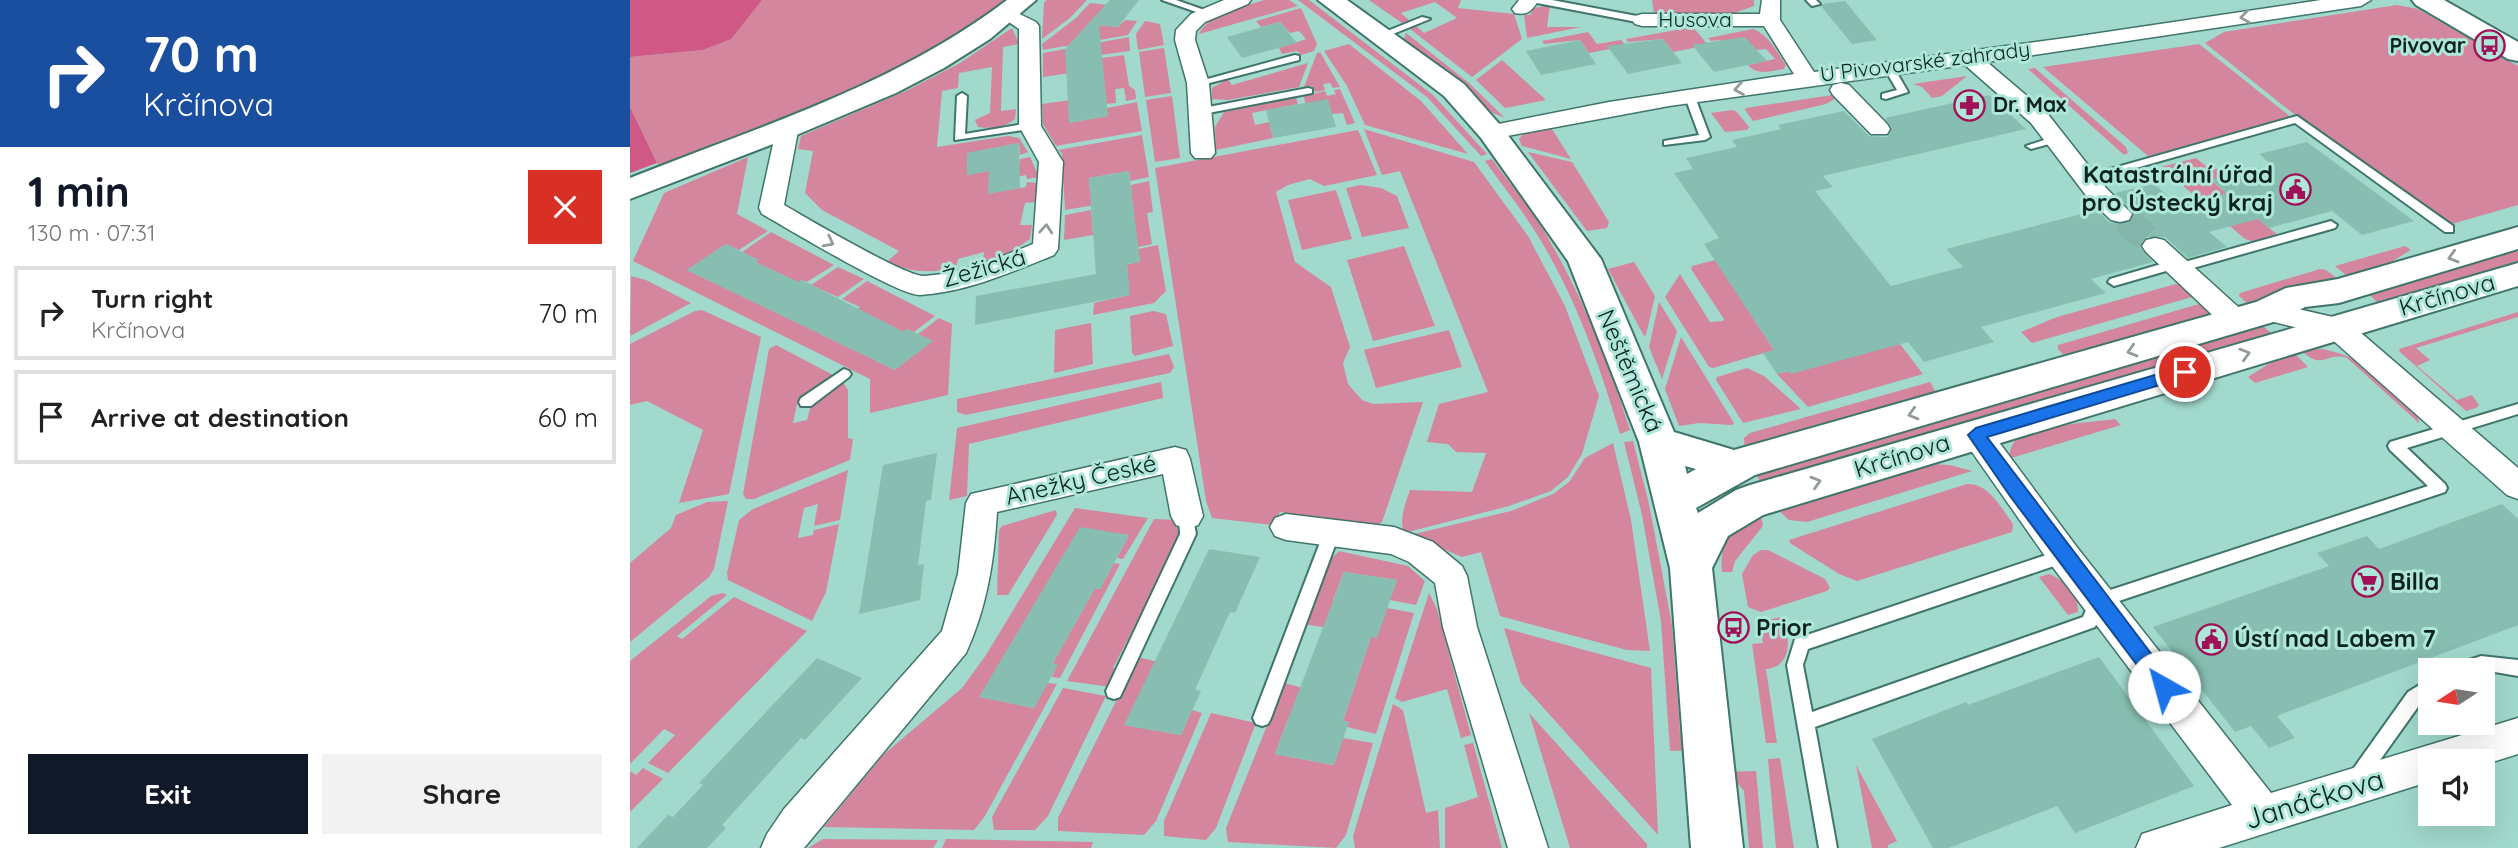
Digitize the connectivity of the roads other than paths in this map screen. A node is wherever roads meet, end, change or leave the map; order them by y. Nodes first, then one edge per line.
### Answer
1 (1167, 0) edge
2 (1241, 0) edge
3 (1331, 0) edge
4 (2361, 0) edge
5 (2425, 0) edge
6 (1530, 3) edge
7 (1015, 7) edge
8 (1771, 10) edge
9 (1208, 13) junction
10 (1425, 19) dead end
11 (1642, 20) joint
12 (1380, 36) junction
13 (2518, 53) edge
14 (1295, 58) dead end
15 (1970, 58) junction
16 (1889, 68) junction
17 (1807, 78) junction
18 (1198, 83) junction
19 (1308, 90) dead end
20 (1841, 90) dead end
21 (962, 96) dead end
22 (1886, 96) dead end
23 (1690, 97) junction
24 (1198, 112) junction
25 (1030, 126) junction
26 (788, 127) junction
27 (1879, 129) dead end
28 (1491, 132) junction
29 (2056, 139) junction
30 (1668, 143) dead end
31 (2031, 146) dead end
32 (1203, 153) dead end
33 (2086, 179) junction
34 (630, 189) edge
35 (2120, 214) tunnel mouth
36 (2331, 225) dead end
37 (2449, 229) dead end
38 (2518, 238) edge
39 (2155, 246) tunnel mouth
40 (2177, 266) junction
41 (2518, 274) edge
42 (2115, 282) dead end
43 (2338, 309) junction
44 (2252, 316) junction
45 (844, 374) dead end
46 (806, 402) dead end
47 (2518, 409) edge
48 (2453, 429) junction
49 (1976, 435) junction
50 (1660, 442) junction
51 (1742, 484) junction
52 (2518, 486) edge
53 (1675, 500) junction
54 (1187, 516) joint
55 (1286, 527) dead end
56 (1332, 532) junction
57 (2064, 555) junction
58 (1691, 568) junction
59 (2098, 601) junction
60 (2496, 666) edge
61 (2518, 668) edge
62 (1114, 691) dead end
63 (2418, 695) edge
64 (1262, 719) dead end
65 (1806, 722) junction
66 (2518, 736) edge
67 (2475, 749) edge
68 (2418, 767) edge
69 (2350, 788) junction
70 (2263, 815) junction
71 (781, 848) edge
72 (1528, 848) edge
73 (1717, 848) edge
74 (1828, 848) edge
75 (2156, 848) edge

1 - 9 lane
2 - 9 street
3 - 12 street, Neštěmická
4 -> 15 street, U Pivovarské zahrady
5 - 13 street
6 - 11 lane, Husova
7 - 25 street, Žežická
7 - 26 street, Žežická
8 - 11 street, Husova
8 - 17 street
9 - 18 street
10 - 12 lane
12 - 28 street, Neštěmická
14 - 18 lane
15 - 16 street, U Pivovarské zahrady
15 - 29 street
16 - 17 street, U Pivovarské zahrady
16 - 22 lane
17 -> 23 street, U Pivovarské zahrady
18 - 24 street
19 - 24 lane
20 - 27 street
21 - 25 lane
23 - 28 street, U Pivovarské zahrady
23 - 30 lane
24 - 32 street
26 -> 25 street, Žežická
26 - 34 street, Žežická
28 - 50 street, Neštěmická
29 - 31 lane
29 - 33 street
33 - 35 street
33 - 37 lane
36 - 40 lane
38 -> 43 street, Krčínova
39 - 40 street
40 - 42 lane
40 - 44 street
41 - 43 street, Krčínova
43 - 44 street, Krčínova
43 - 48 street
49 -> 43 street, Krčínova
44 -> 51 street, Krčínova
45 - 46 lane
47 - 48 lane
48 - 52 street
48 - 59 lane
51 -> 49 street, Krčínova
49 - 57 street
50 - 51 street
50 - 53 street, Neštěmická
51 - 53 street, Krčínova
51 - 58 street, Krčínova
53 - 58 street, Neštěmická
54 - 62 lane, Anežky České
54 - 71 street, Anežky České
55 - 56 street
56 - 64 lane
56 - 72 street
57 - 59 street
57 - 65 lane
58 - 73 street, Neštěmická
59 - 65 lane
59 - 70 street
60 - 61 lane
63 - 69 lane
65 - 74 lane
66 - 67 street
68 - 69 street, Janáčkova
69 - 70 street, Janáčkova
70 - 75 street, Janáčkova

